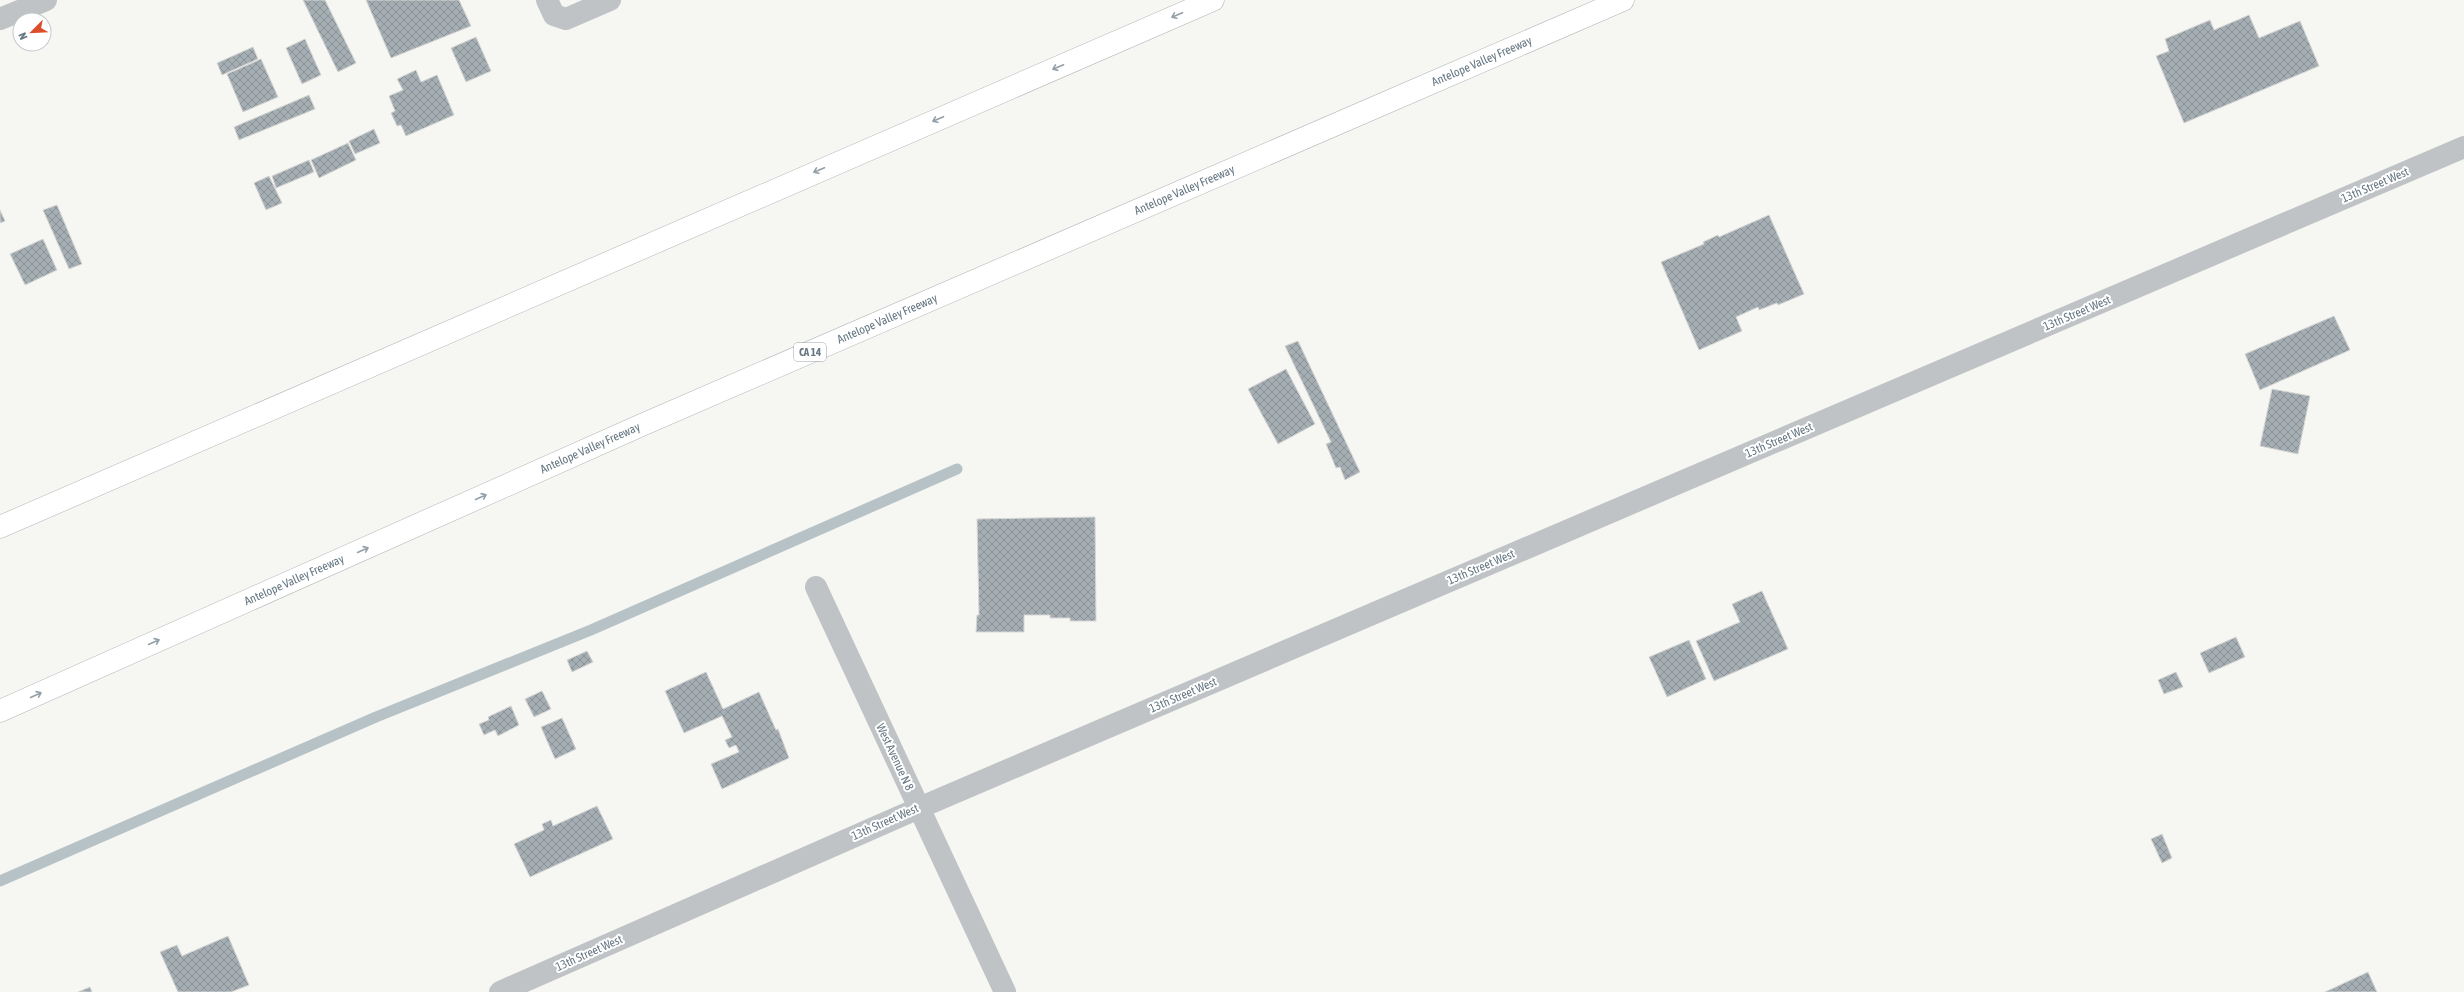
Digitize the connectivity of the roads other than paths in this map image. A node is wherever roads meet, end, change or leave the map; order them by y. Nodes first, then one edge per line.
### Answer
1 (46, 0) edge
2 (610, 0) edge
3 (1213, 0) edge
4 (1624, 0) edge
5 (551, 8) edge
6 (0, 19) edge
7 (2464, 147) edge
8 (0, 527) edge
9 (816, 587) dead end
10 (0, 711) edge
11 (919, 808) junction
12 (500, 992) edge
13 (1004, 992) edge

1 - 6 street
2 - 5 street
3 -> 8 highway
10 -> 4 highway, Antelope Valley Freeway / CA 14
7 - 11 street, 13th Street West
9 - 11 street, West Avenue N 8
11 - 12 street, 13th Street West
11 - 13 street, West Avenue N 8

